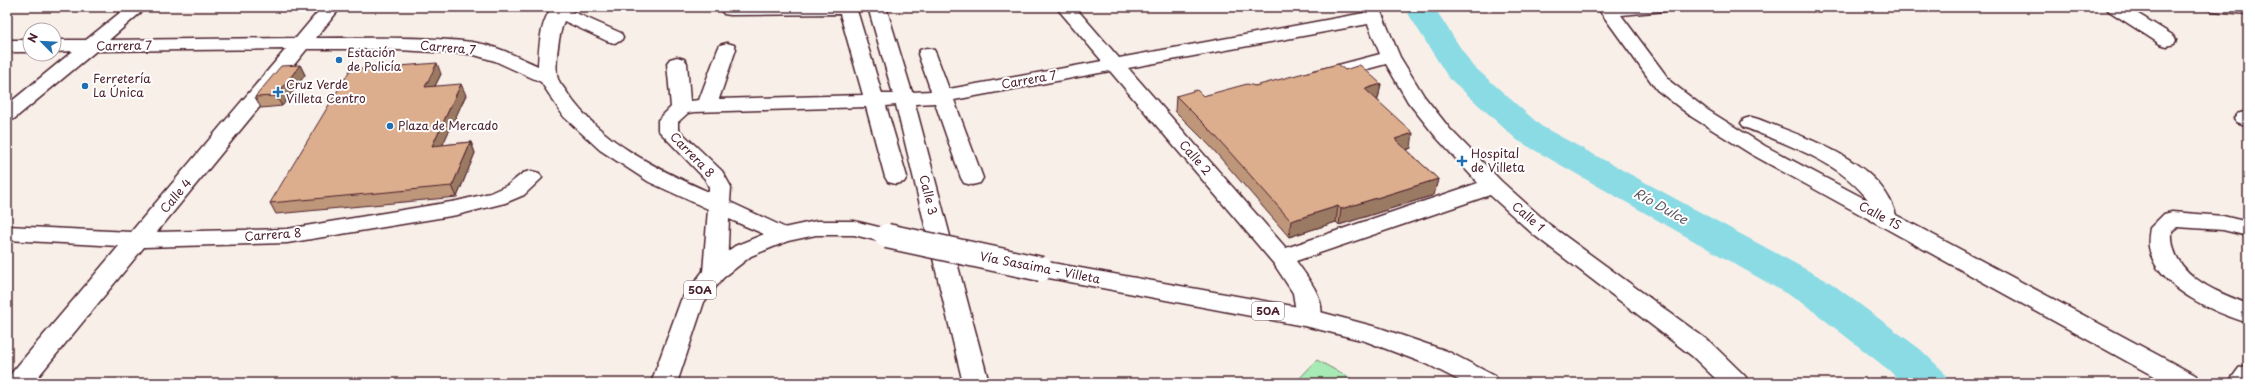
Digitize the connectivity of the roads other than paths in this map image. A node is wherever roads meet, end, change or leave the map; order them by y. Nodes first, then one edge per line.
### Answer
1 (138, 7) edge
2 (332, 7) edge
3 (877, 7) edge
4 (1065, 7) edge
5 (1659, 7) edge
6 (2115, 7) edge
7 (2218, 7) edge
8 (847, 8) edge
9 (1607, 9) edge
10 (2247, 9) dead end
11 (560, 10) edge
12 (730, 10) dead end
13 (1372, 12) edge
14 (614, 38) dead end
15 (2167, 40) dead end
16 (301, 44) junction
17 (7, 46) edge
18 (22, 46) edge
19 (62, 46) edge
20 (90, 46) junction
21 (727, 49) dead end
22 (927, 54) dead end
23 (1391, 57) junction
24 (677, 63) dead end
25 (1115, 64) junction
26 (548, 78) junction
27 (1297, 82) edge
28 (943, 96) junction
29 (904, 99) junction
30 (875, 101) junction
31 (707, 106) junction
32 (681, 109) junction
33 (7, 115) edge
34 (1751, 123) dead end
35 (896, 177) dead end
36 (531, 178) dead end
37 (972, 178) dead end
38 (1493, 186) junction
39 (717, 204) junction
40 (1886, 220) junction
41 (2248, 229) edge
42 (7, 233) edge
43 (782, 235) junction
44 (139, 240) junction
45 (1282, 258) junction
46 (715, 272) junction
47 (2248, 314) edge
48 (1309, 318) junction
49 (2248, 375) edge
50 (18, 383) edge
51 (664, 383) edge
52 (976, 383) edge
53 (1486, 383) edge
54 (1736, 383) edge
55 (2188, 383) edge
56 (2241, 383) edge

1 - 20 street
2 - 16 street, Calle 4
3 - 29 street, Calle 3
4 - 25 street, Calle 2
5 - 9 street
6 - 15 street
7 - 10 street
8 - 12 street
8 - 30 street
9 - 40 street, Calle 1S
11 - 14 street
11 - 26 street
13 - 23 street, Calle 1
13 - 25 street, Carrera 7
16 - 20 street, Carrera 7
16 - 26 street, Carrera 7
16 - 44 street, Calle 4
17 - 18 street
19 - 20 street, Carrera 7
20 - 33 street
21 - 31 street
22 - 28 street
23 - 27 street
23 - 38 street, Calle 1
24 - 32 street
25 - 28 street, Carrera 7
25 - 45 street, Calle 2
26 - 39 street
28 - 29 street, Carrera 7
28 - 37 street
29 - 30 street, Carrera 7
29 - 52 street, Calle 3
30 - 31 street, Carrera 7
30 - 35 street
31 - 32 street, Carrera 7
32 - 39 street, Carrera 8
34 - 40 street
36 - 44 street, Carrera 8
38 - 45 street
38 - 54 street, Calle 1
39 - 43 street
39 - 46 street
40 - 55 street, Calle 1S
41 - 47 street
42 - 44 street, Carrera 8
43 - 46 street, Vía Sasaima - Villeta / 50A
43 - 48 street, Vía Sasaima - Villeta / 50A, bridge
44 - 50 street, Calle 4
45 - 48 street, Calle 2
46 - 51 street, Vía Sasaima - Villeta / 50A
48 - 53 street, Vía Sasaima - Villeta / 50A
49 - 56 street

